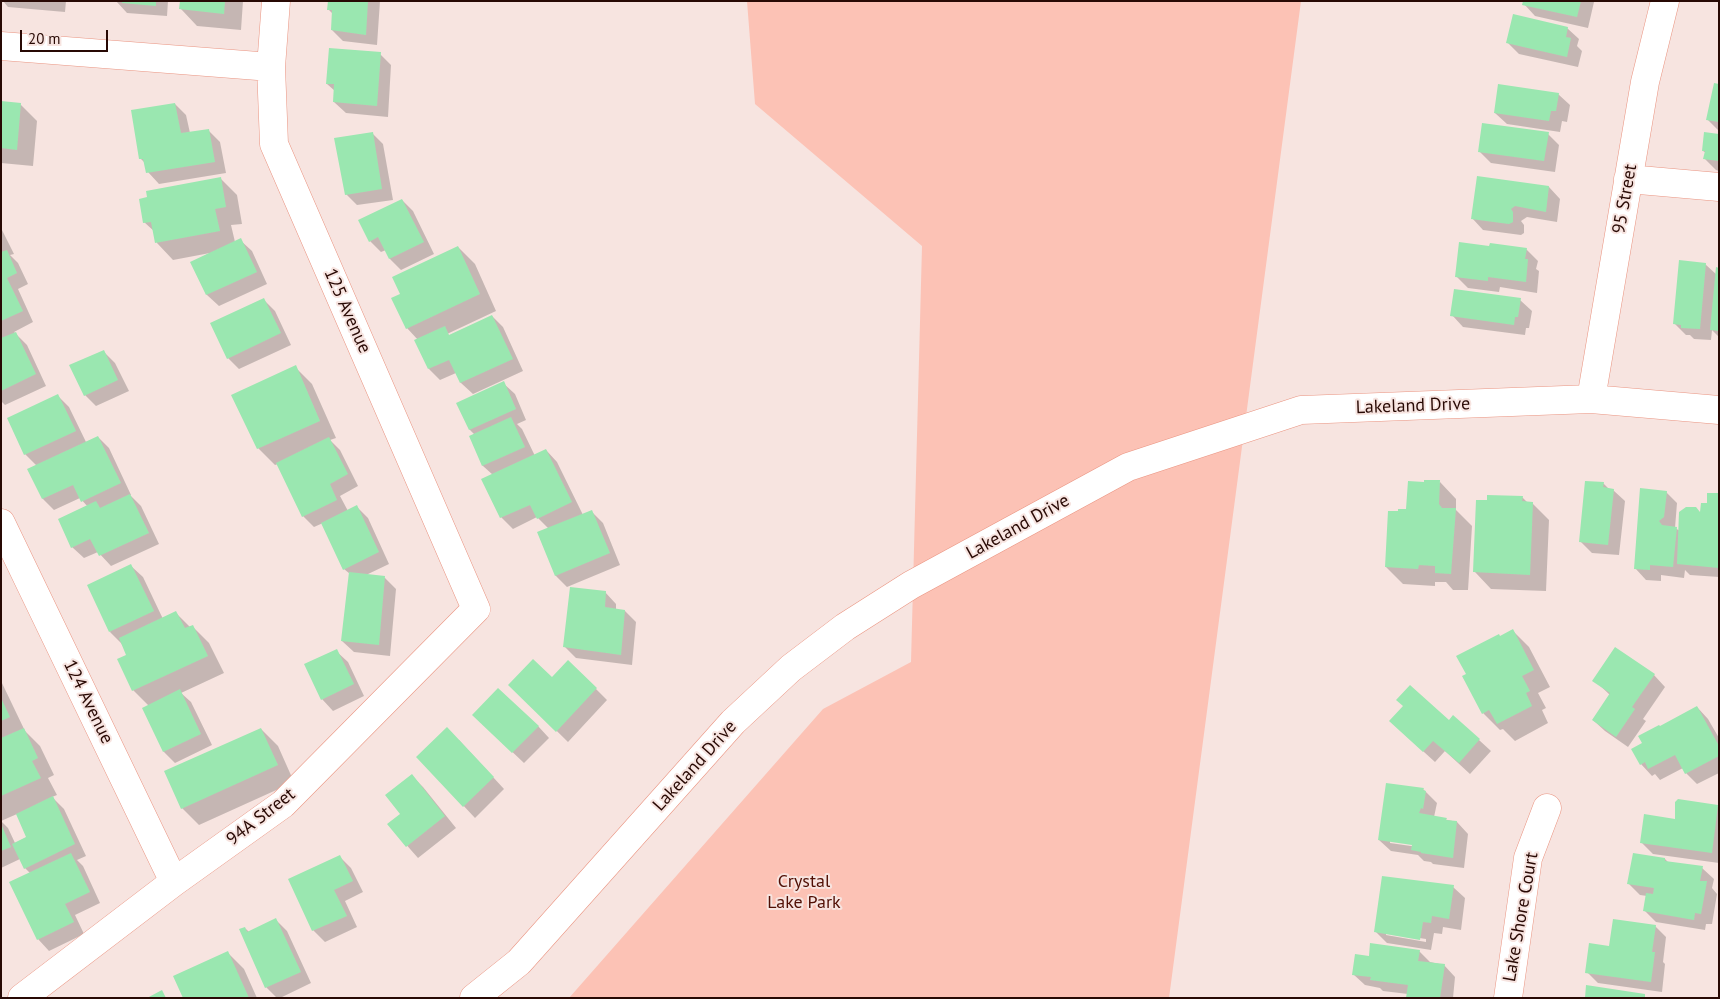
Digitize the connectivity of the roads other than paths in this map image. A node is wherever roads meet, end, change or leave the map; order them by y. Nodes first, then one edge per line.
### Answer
1 (276, 1) edge
2 (1665, 1) edge
3 (1, 46) edge
4 (271, 68) junction
5 (1628, 179) junction
6 (1719, 187) edge
7 (1591, 399) junction
8 (1719, 410) edge
9 (1, 523) edge
10 (476, 609) joint
11 (1547, 808) dead end
12 (174, 882) junction
13 (22, 998) edge
14 (474, 998) edge
15 (1508, 998) edge

1 - 4 street, 125 Avenue
2 - 5 street, 95 Street
3 - 4 street
4 - 10 street, 125 Avenue
5 - 6 street
5 - 7 street, 95 Street
7 - 8 street, Lakeland Drive
7 - 14 street, Lakeland Drive
9 - 12 street, 124 Avenue
10 - 12 street, 94A Street
11 - 15 street, Lake Shore Court
12 - 13 street, 94A Street

